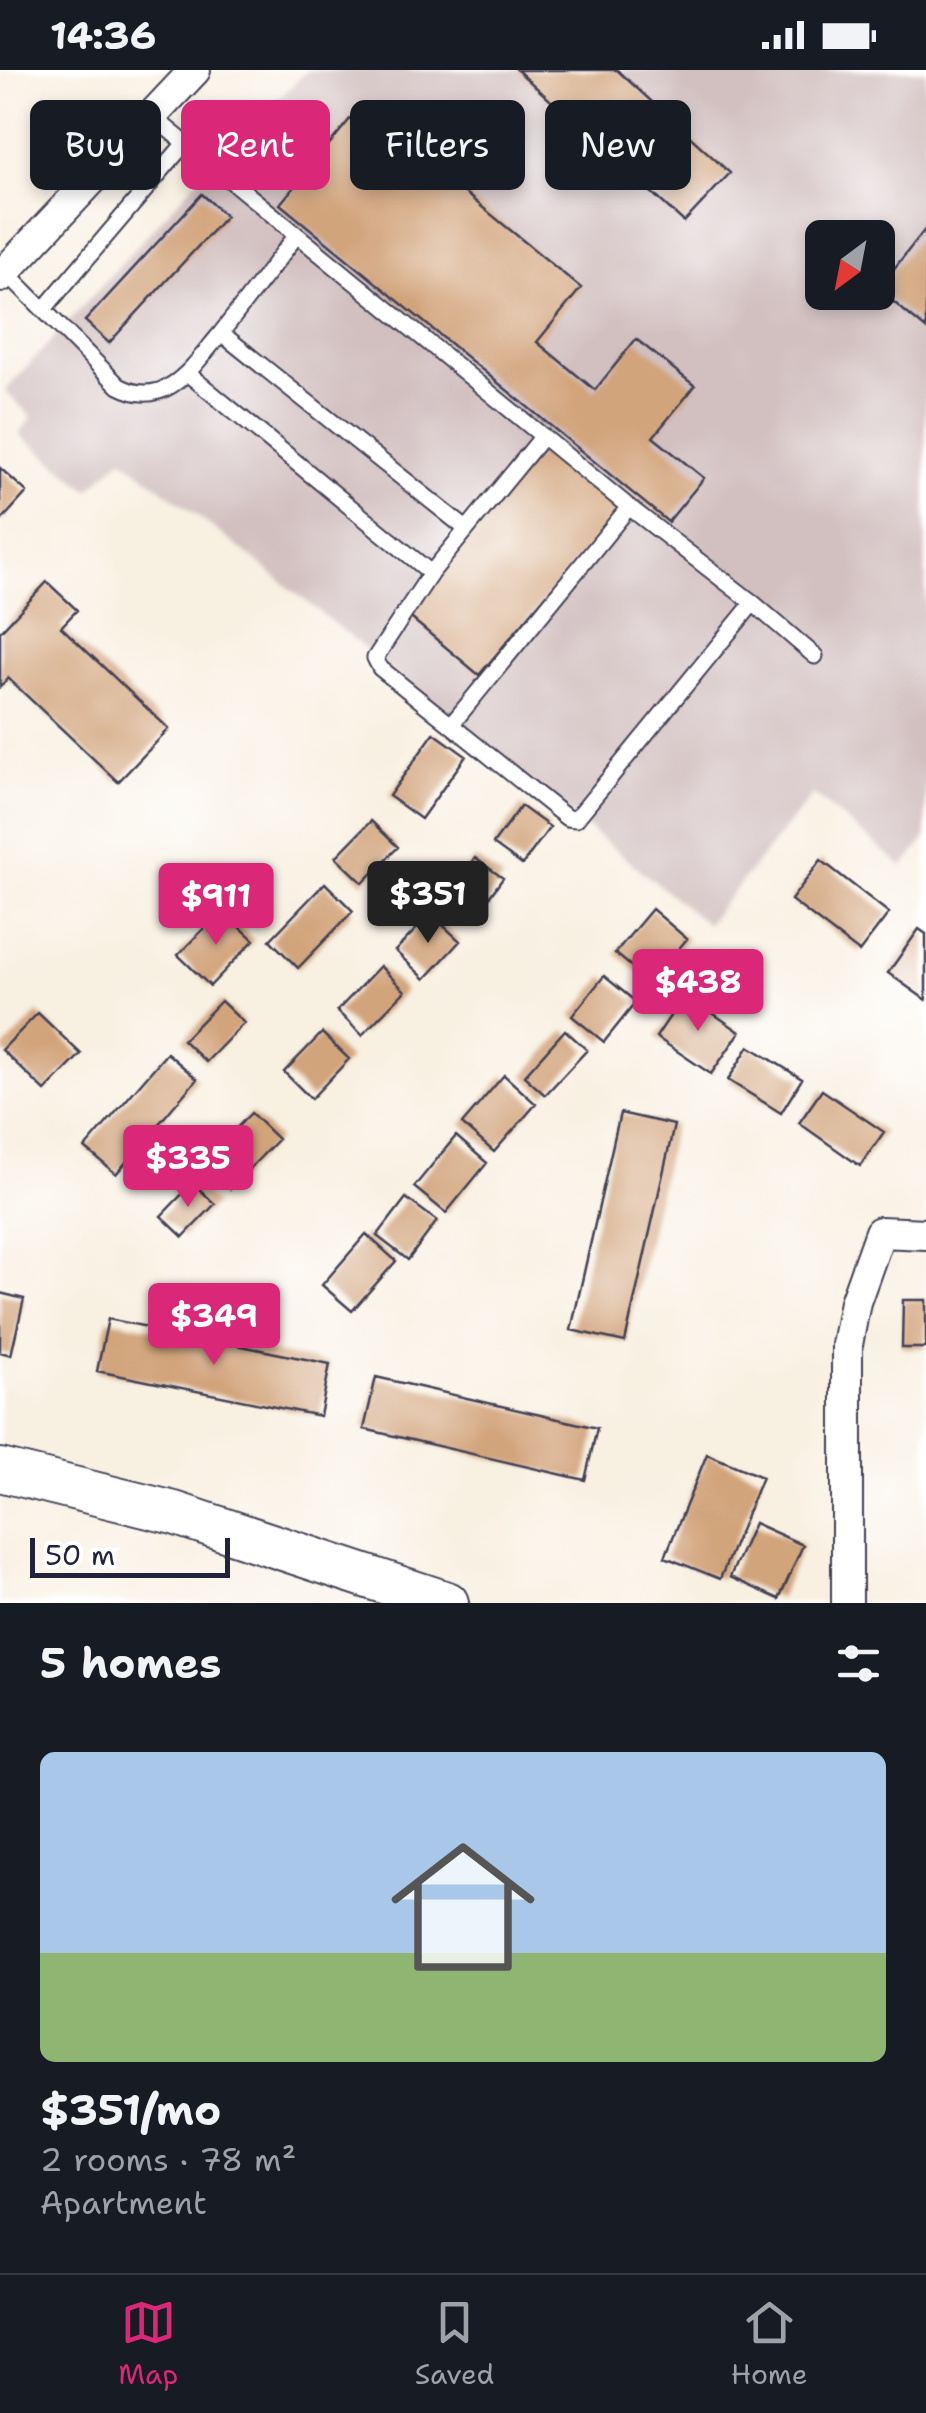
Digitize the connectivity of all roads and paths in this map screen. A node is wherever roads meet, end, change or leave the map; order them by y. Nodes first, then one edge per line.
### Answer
1 (194, 70) edge
2 (161, 106) edge
3 (161, 124) edge
4 (181, 140) edge
5 (181, 147) edge
6 (82, 190) edge
7 (241, 190) edge
8 (296, 236) junction
9 (3, 274) edge
10 (44, 309) junction
11 (221, 334) junction
12 (187, 373) junction
13 (543, 436) junction
14 (629, 507) junction
15 (466, 528) junction
16 (431, 573) junction
17 (752, 604) junction
18 (815, 656) dead end
19 (451, 725) junction
20 (926, 1234) edge
21 (0, 1470) edge
22 (448, 1603) edge
23 (847, 1603) edge

1 - 2 street
3 - 4 lane
5 - 10 lane
6 - 9 street
7 - 8 lane
8 - 11 lane
8 - 13 lane
9 - 10 lane
10 - 12 lane
11 - 12 lane
11 - 15 lane
12 - 16 lane
13 - 14 lane
13 - 15 lane
14 - 17 lane
14 - 19 lane
15 - 16 lane
16 - 19 lane
17 - 18 lane
17 - 19 lane
20 - 23 street
21 - 22 main road

